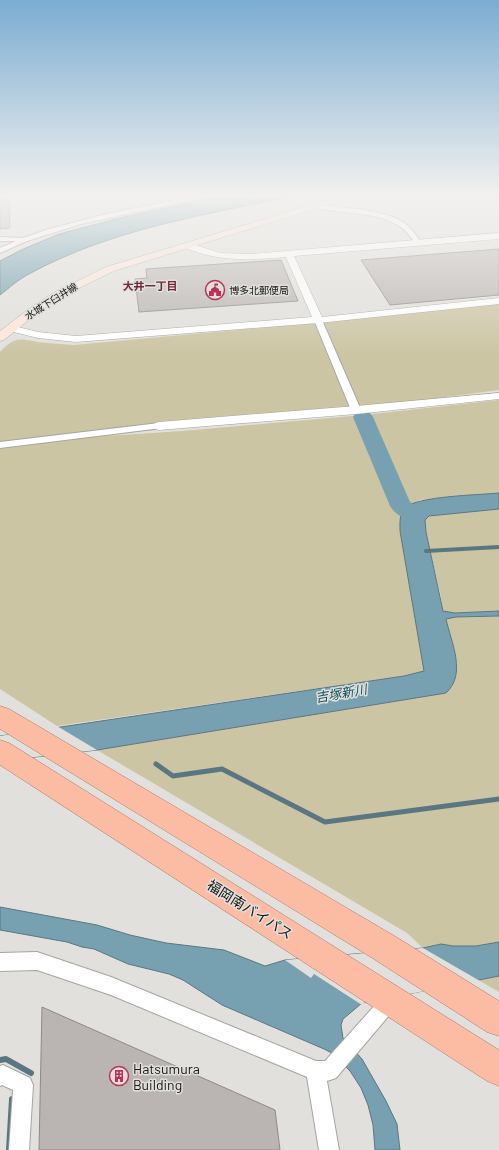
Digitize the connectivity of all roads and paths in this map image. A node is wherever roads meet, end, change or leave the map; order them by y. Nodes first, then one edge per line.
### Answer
1 (183, 248) edge
2 (193, 248) edge
3 (363, 248) edge
4 (289, 254) junction
5 (499, 301) edge
6 (318, 320) junction
7 (10, 328) junction
8 (0, 337) edge
9 (499, 396) edge
10 (356, 410) junction
11 (159, 426) joint
12 (0, 445) edge
13 (10, 722) edge
14 (0, 751) edge
15 (0, 962) edge
16 (391, 999) junction
17 (499, 1020) edge
18 (499, 1069) edge
19 (316, 1071) junction
20 (0, 1076) edge
21 (19, 1150) edge
22 (330, 1150) edge

1 - 7 main road, 水城下臼井線
2 - 4 street
3 - 4 street
4 - 6 street
5 - 6 street
6 - 7 street
6 - 10 street
7 - 8 main road, 水城下臼井線
9 - 10 street
10 - 11 street
11 - 12 street
13 - 17 highway
14 - 16 highway, 福岡南バイパス
15 - 19 street
16 - 18 highway, 福岡南バイパス
16 - 19 street
19 - 22 street
20 - 21 street

